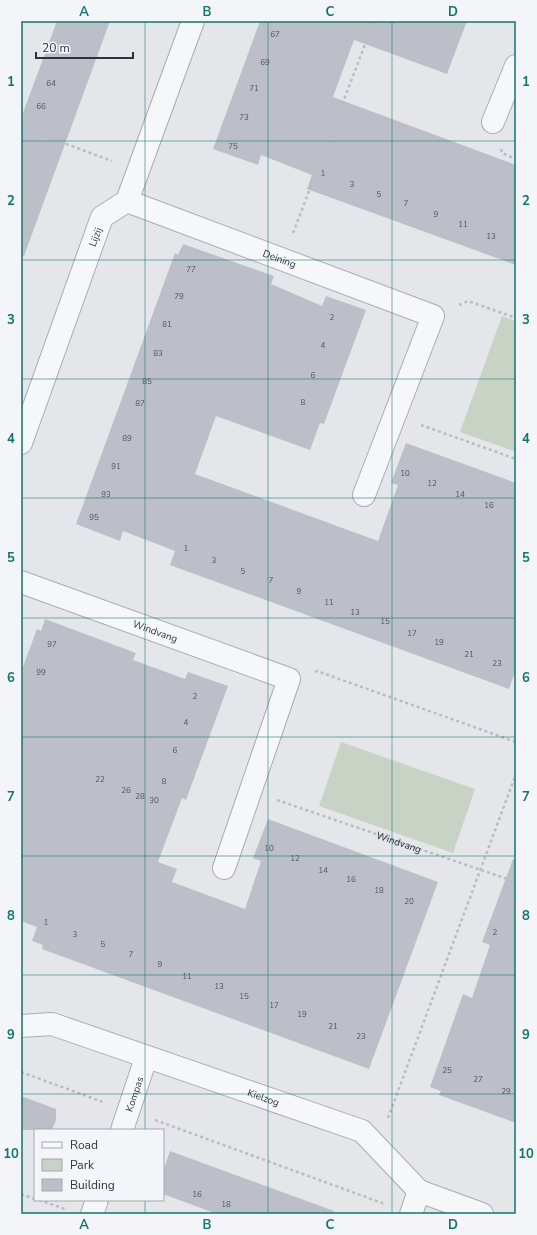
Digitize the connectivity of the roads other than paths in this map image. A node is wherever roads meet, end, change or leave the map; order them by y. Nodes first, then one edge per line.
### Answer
1 (193, 21) edge
2 (516, 66) edge
3 (494, 122) dead end
4 (127, 201) junction
5 (21, 443) edge
6 (364, 495) dead end
7 (21, 582) edge
8 (224, 868) dead end
9 (21, 1026) edge
10 (146, 1058) junction
11 (125, 1120) edge
12 (419, 1191) junction
13 (96, 1201) edge
14 (82, 1213) edge
15 (411, 1214) edge
16 (482, 1214) edge

1 - 4 street
2 - 3 street
4 - 5 street, Lijzij
4 - 6 street, Deining
7 - 8 street, Windvang
9 - 10 street, Kielzog
10 - 11 street, Kompas
10 - 12 street, Kielzog
12 - 15 street
12 - 16 street, Kielzog
13 - 14 street

